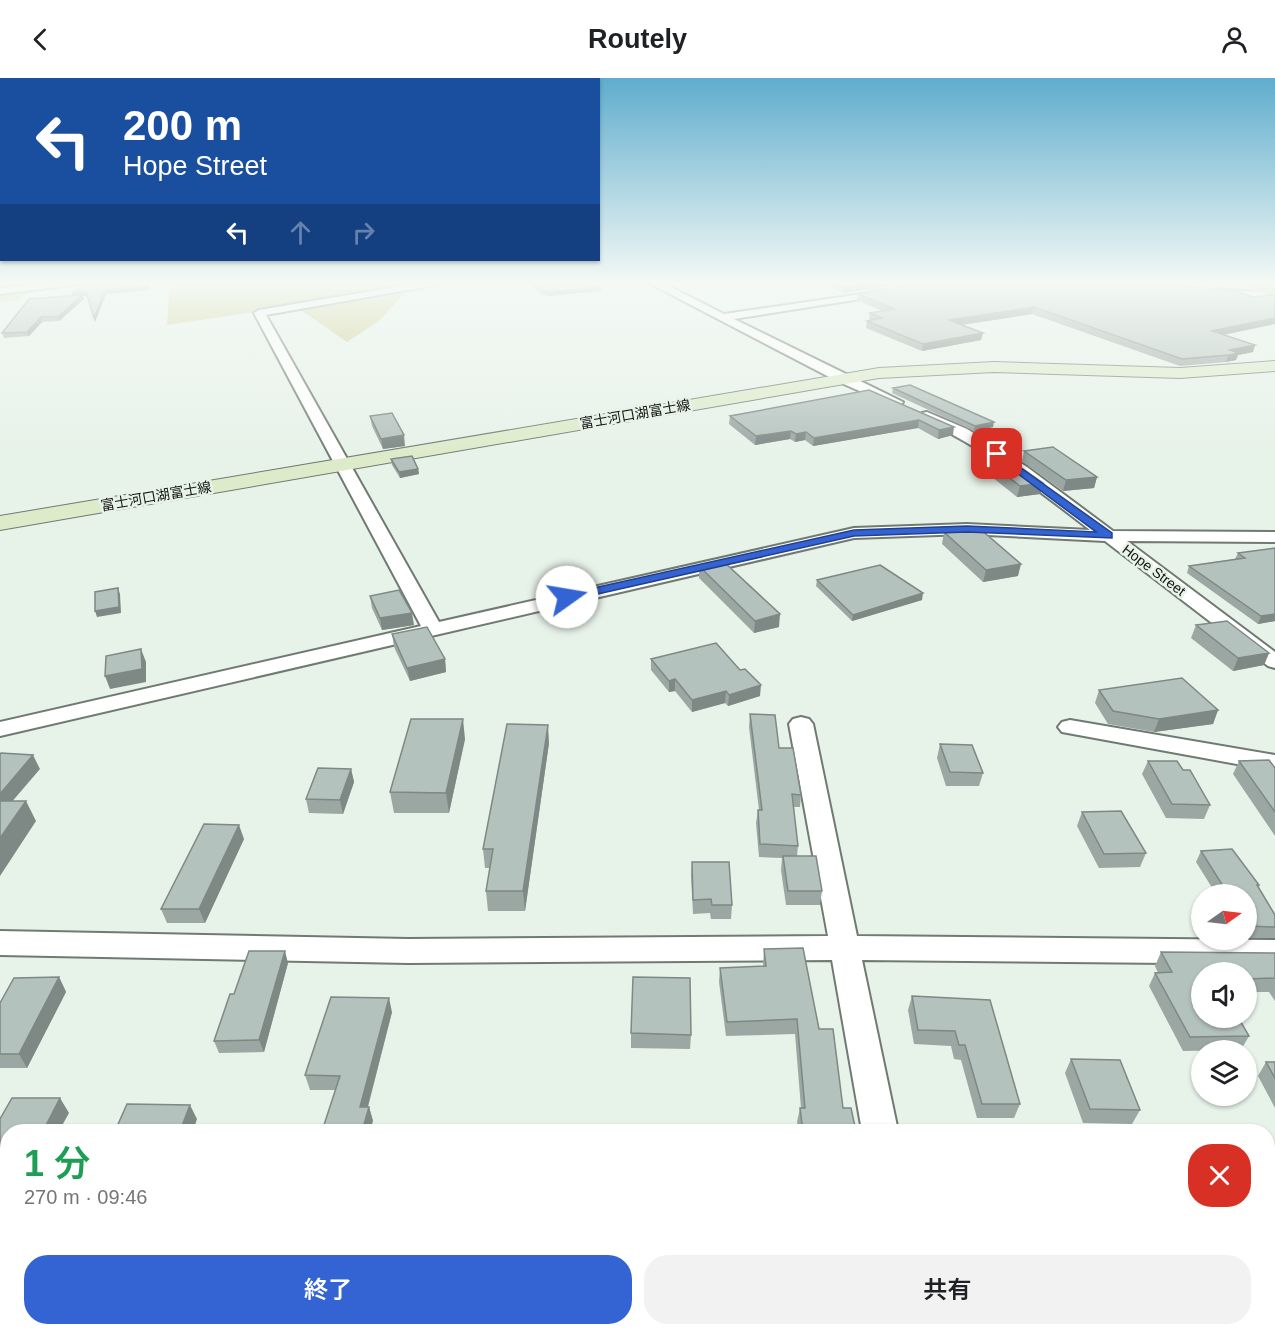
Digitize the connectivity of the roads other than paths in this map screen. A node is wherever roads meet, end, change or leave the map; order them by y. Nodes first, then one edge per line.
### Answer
1 (273, 340) edge
2 (765, 340) edge
3 (1275, 366) edge
4 (842, 378) junction
5 (341, 464) junction
6 (0, 523) edge
7 (1275, 526) edge
8 (1108, 536) junction
9 (1248, 536) junction
10 (1275, 537) edge
11 (432, 628) junction
12 (1275, 662) edge
13 (801, 724) dead end
14 (1070, 727) dead end
15 (0, 729) edge
16 (1275, 763) edge
17 (0, 943) edge
18 (846, 948) junction
19 (1275, 952) edge
20 (879, 1124) edge

1 - 5 street
2 - 4 street, Hope Street
3 - 4 main road, 富士河口湖富士線
4 - 5 main road, 富士河口湖富士線
4 - 8 street, Hope Street
5 - 6 main road, 富士河口湖富士線
5 - 11 street
7 - 9 street
8 - 9 street
8 - 11 street
8 - 12 street, Hope Street
9 - 10 street
11 - 15 street
13 - 18 street
14 - 16 street
17 - 18 street
18 - 19 street
18 - 20 street

